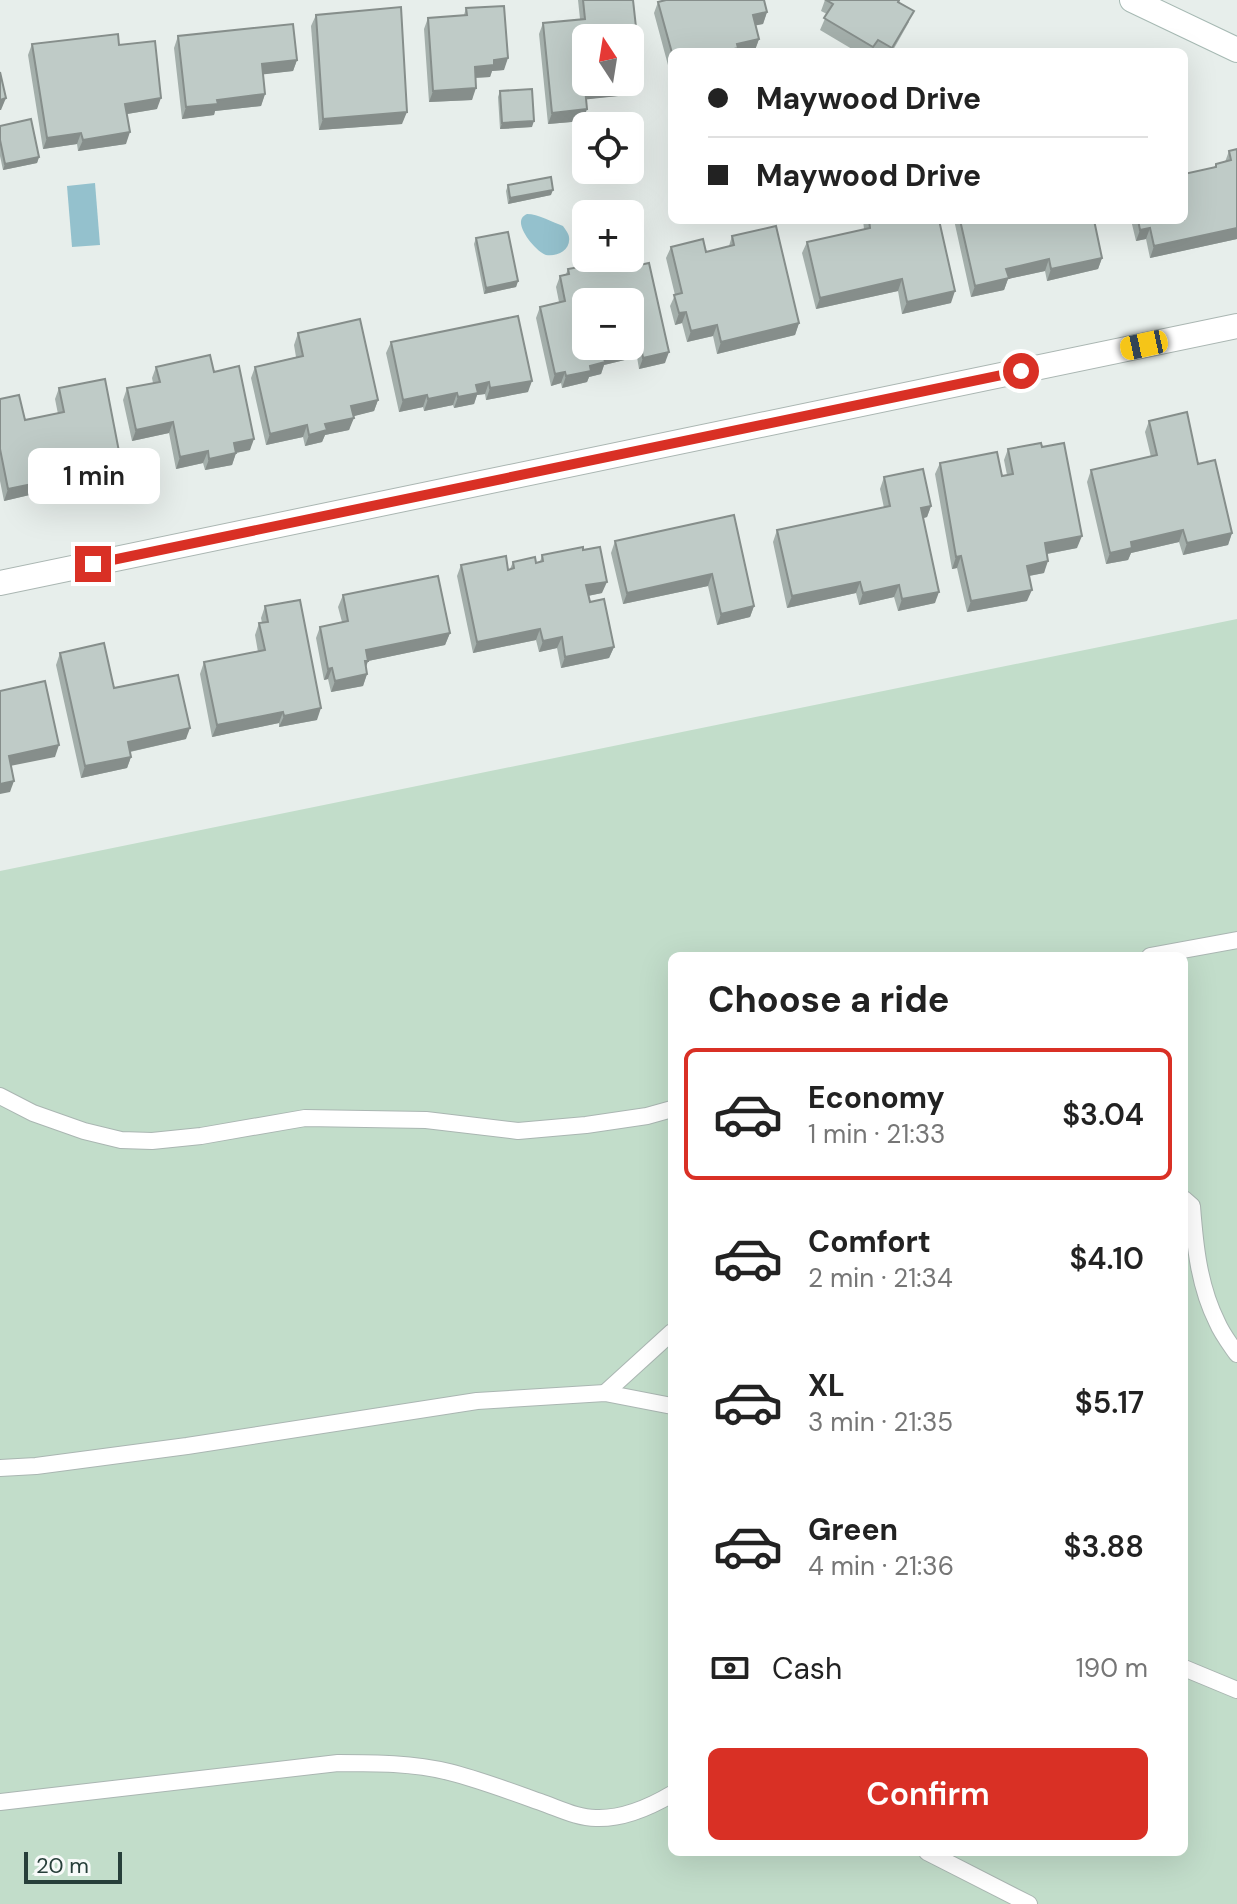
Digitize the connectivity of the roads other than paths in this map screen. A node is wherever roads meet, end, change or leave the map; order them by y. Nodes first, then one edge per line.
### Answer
1 (1132, 0) edge
2 (1237, 50) edge
3 (1237, 326) edge
4 (0, 583) edge
5 (1237, 940) edge
6 (1172, 952) edge
7 (0, 1096) edge
8 (668, 1110) edge
9 (1188, 1202) edge
10 (668, 1336) edge
11 (1237, 1354) edge
12 (605, 1393) junction
13 (668, 1405) edge
14 (0, 1468) edge
15 (1188, 1670) edge
16 (1237, 1690) edge
17 (668, 1796) edge
18 (0, 1802) edge
19 (935, 1856) edge
20 (1029, 1904) edge

1 - 2 street
3 - 4 street
5 - 6 lane
7 - 8 lane
9 - 11 lane
10 - 12 lane
12 - 13 lane
12 - 14 lane
15 - 16 lane
17 - 18 lane
19 - 20 lane

